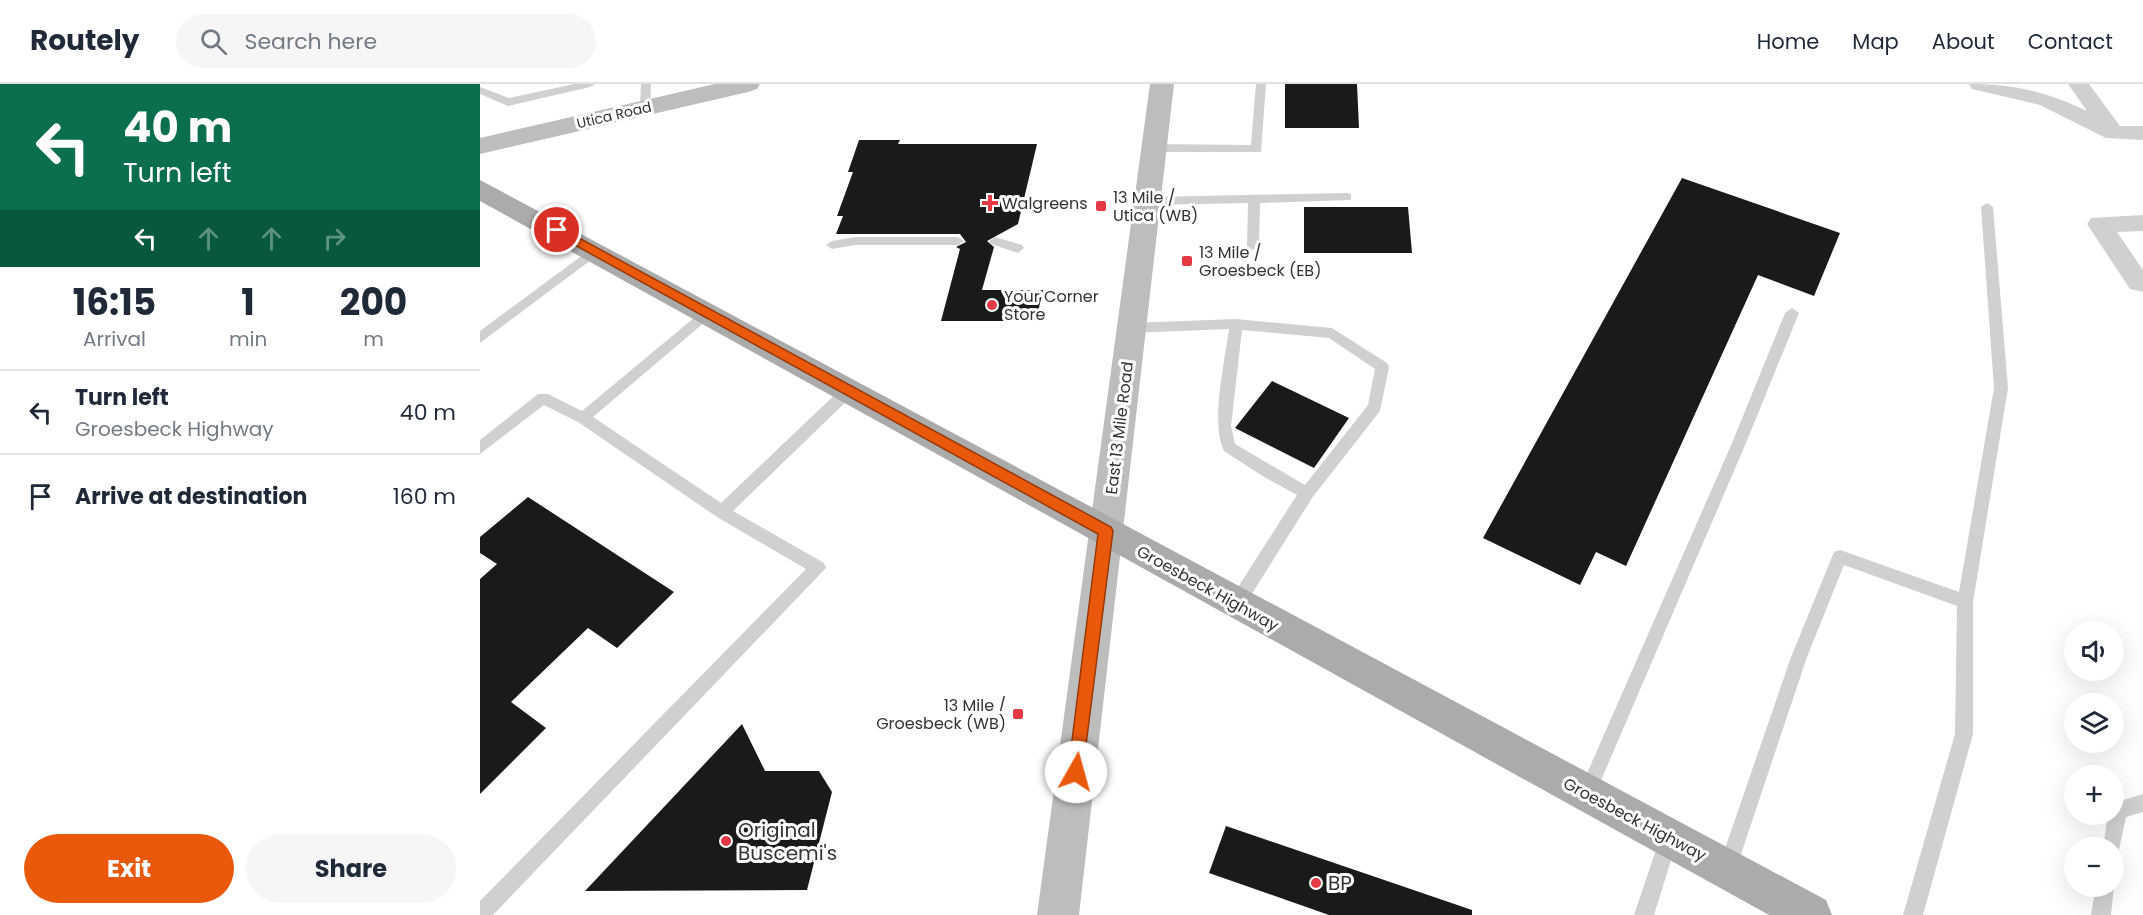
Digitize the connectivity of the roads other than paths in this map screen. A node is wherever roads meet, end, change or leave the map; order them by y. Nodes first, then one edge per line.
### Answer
1 (590, 84) edge
2 (1162, 84) edge
3 (1261, 84) edge
4 (1979, 84) edge
5 (2078, 84) edge
6 (742, 85) edge
7 (480, 90) edge
8 (646, 96) edge
9 (2114, 133) junction
10 (2143, 133) edge
11 (480, 146) edge
12 (1154, 148) junction
13 (480, 189) edge
14 (1347, 197) dead end
15 (1254, 198) junction
16 (1148, 201) junction
17 (1987, 207) dead end
18 (2143, 223) edge
19 (958, 241) dead end
20 (995, 241) dead end
21 (831, 245) dead end
22 (1253, 246) dead end
23 (1018, 248) dead end
24 (596, 251) junction
25 (2143, 283) edge
26 (707, 312) junction
27 (1792, 313) dead end
28 (1236, 324) junction
29 (1131, 328) junction
30 (480, 338) edge
31 (849, 390) junction
32 (584, 418) junction
33 (480, 448) edge
34 (1307, 493) junction
35 (722, 512) junction
36 (1106, 531) junction
37 (1965, 602) junction
38 (1237, 603) junction
39 (1587, 793) junction
40 (2143, 803) edge
41 (2114, 837) edge
42 (1670, 838) junction
43 (1727, 869) junction
44 (2103, 897) edge
45 (480, 915) edge
46 (1058, 915) edge
47 (1644, 915) edge
48 (1812, 915) edge
49 (1913, 915) edge
50 (2101, 915) edge

1 - 7 lane
2 - 12 main road, East 13 Mile Road
3 - 12 lane
4 - 9 street
5 - 9 street
6 - 8 main road, Utica Road
8 - 11 main road, Utica Road
9 - 10 street
12 - 16 main road, East 13 Mile Road
13 - 24 main road, Groesbeck Highway
14 - 15 lane
15 - 16 lane
15 - 22 lane
16 - 29 main road, East 13 Mile Road
17 - 37 lane
18 - 25 street
19 - 21 lane
20 - 23 lane
24 - 26 main road, Groesbeck Highway
24 - 30 lane
26 - 31 main road, Groesbeck Highway
26 - 32 lane
27 - 39 lane
28 - 29 lane
28 - 34 lane
28 - 34 lane
29 - 36 main road, East 13 Mile Road
31 - 35 lane
31 - 36 main road, Groesbeck Highway
32 - 33 lane
32 - 35 lane
34 - 38 lane
35 - 45 lane
36 - 38 main road, Groesbeck Highway
36 - 46 main road, East 13 Mile Road
37 - 43 lane
37 - 49 lane
38 - 39 main road, Groesbeck Highway
39 - 42 main road, Groesbeck Highway
40 - 41 lane
42 - 43 main road, Groesbeck Highway
42 - 47 lane
43 - 48 main road, Groesbeck Highway
44 - 50 lane

